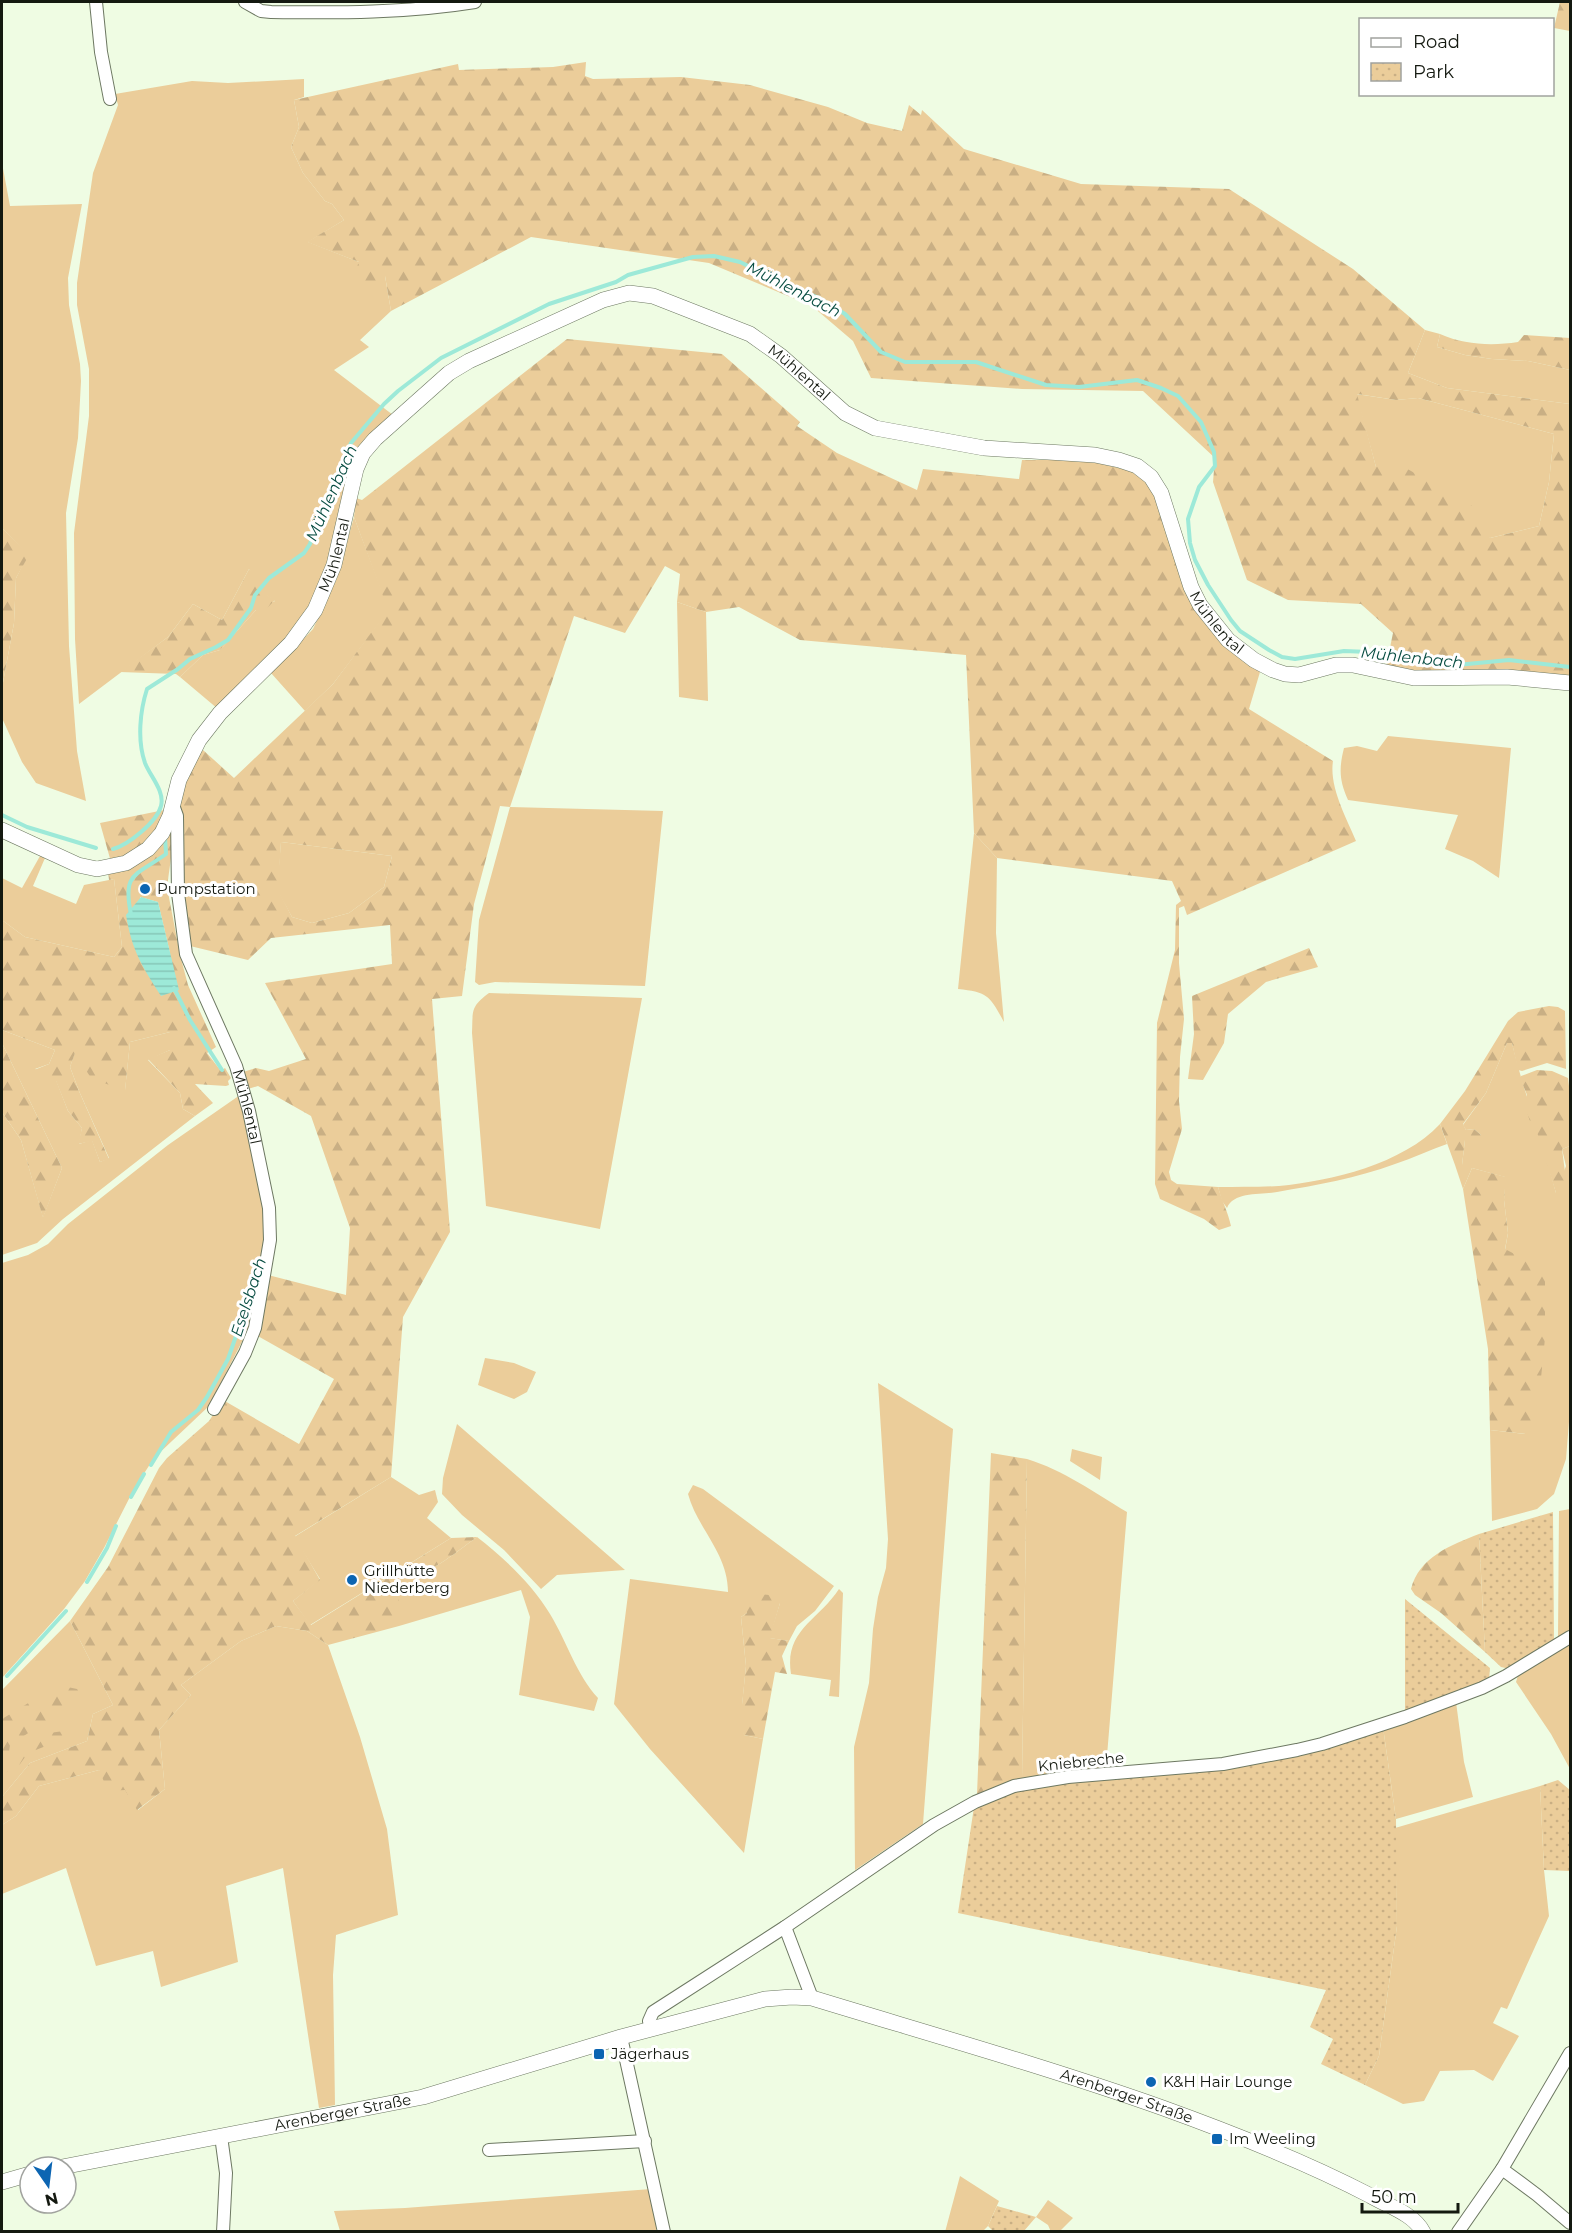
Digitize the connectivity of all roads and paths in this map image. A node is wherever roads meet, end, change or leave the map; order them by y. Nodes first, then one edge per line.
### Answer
1 (96, 2) edge
2 (245, 2) edge
3 (475, 2) edge
4 (110, 99) dead end
5 (1570, 683) edge
6 (172, 804) junction
7 (2, 830) edge
8 (214, 1409) dead end
9 (1570, 1637) edge
10 (785, 1927) junction
11 (812, 1998) junction
12 (651, 2029) junction
13 (621, 2037) junction
14 (1570, 2053) edge
15 (221, 2136) junction
16 (645, 2141) junction
17 (489, 2150) dead end
18 (78, 2164) edge
19 (1502, 2169) junction
20 (18, 2178) edge
21 (2, 2182) edge
22 (1570, 2223) edge
23 (223, 2232) edge
24 (664, 2232) edge
25 (1423, 2232) edge
26 (1458, 2232) edge

1 - 4 street
2 - 3 street
5 - 6 street, Mühlental
6 - 7 street, Mühlental
6 - 8 street, Mühlental
9 - 10 street, Kniebreche
10 - 11 street
10 - 12 street, Kniebreche
11 - 12 street, Arenberger Straße
11 - 25 street, Arenberger Straße
12 - 13 street, Arenberger Straße
13 - 15 street, Arenberger Straße
13 - 16 street
14 - 19 street
15 - 18 street, Arenberger Straße
15 - 23 street
16 - 17 street
16 - 24 street
19 - 22 street
19 - 26 street
20 - 21 street

